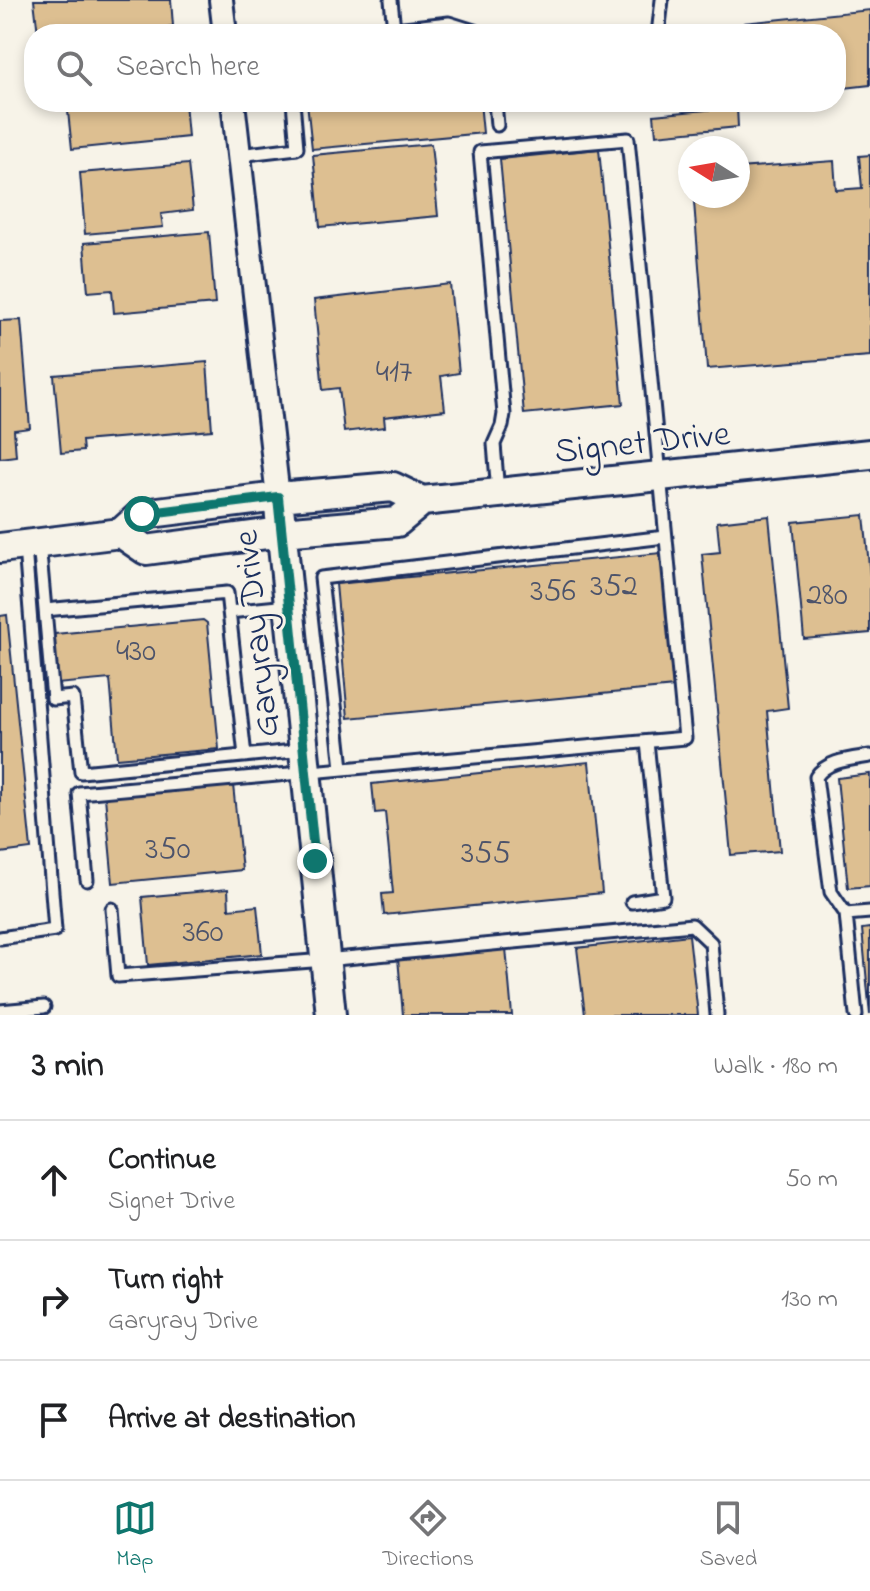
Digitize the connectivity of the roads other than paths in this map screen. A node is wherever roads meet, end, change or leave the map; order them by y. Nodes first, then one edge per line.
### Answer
1 (221, 0) edge
2 (391, 0) edge
3 (662, 0) edge
4 (224, 24) edge
5 (393, 24) edge
6 (659, 24) edge
7 (234, 112) edge
8 (294, 112) edge
9 (496, 112) edge
10 (497, 125) dead end
11 (239, 155) junction
12 (870, 458) edge
13 (660, 476) junction
14 (498, 493) junction
15 (278, 497) junction
16 (422, 501) junction
17 (282, 532) junction
18 (121, 533) junction
19 (665, 537) junction
20 (21, 545) edge
21 (290, 606) junction
22 (45, 610) junction
23 (229, 612) junction
24 (647, 742) junction
25 (245, 756) junction
26 (870, 756) edge
27 (305, 762) junction
28 (342, 768) junction
29 (87, 880) dead end
30 (632, 902) dead end
31 (112, 909) dead end
32 (870, 912) edge
33 (846, 914) junction
34 (0, 938) edge
35 (325, 960) junction
36 (44, 1007) dead end
37 (0, 1011) edge
38 (331, 1015) edge
39 (717, 1015) edge
40 (856, 1015) edge

1 - 4 street
2 - 5 lane
3 - 6 lane
7 - 11 street, Garyray Drive
8 - 11 lane
9 - 10 lane
11 - 15 street, Garyray Drive
12 - 13 street, Signet Drive
13 - 14 street, Signet Drive
13 - 14 lane
13 - 19 lane
14 - 16 street, Signet Drive
15 - 16 street, Signet Drive
15 - 17 street, Garyray Drive
15 - 18 street, Signet Drive
16 - 17 street, Signet Drive
17 - 18 street, Signet Drive
17 - 21 street, Garyray Drive
18 - 20 street, Signet Drive
19 - 24 lane
19 - 28 lane
20 - 22 lane
20 - 34 lane
21 - 23 lane
21 - 27 street, Garyray Drive
22 - 23 lane
22 - 25 lane
23 - 25 lane
24 - 28 lane
24 - 30 lane
25 - 27 lane
26 - 33 lane
27 - 28 lane
27 - 29 lane
27 - 35 street, Garyray Drive
31 - 35 lane
32 - 33 lane
33 - 40 lane
35 - 38 street, Garyray Drive
35 - 39 lane
36 - 37 lane

